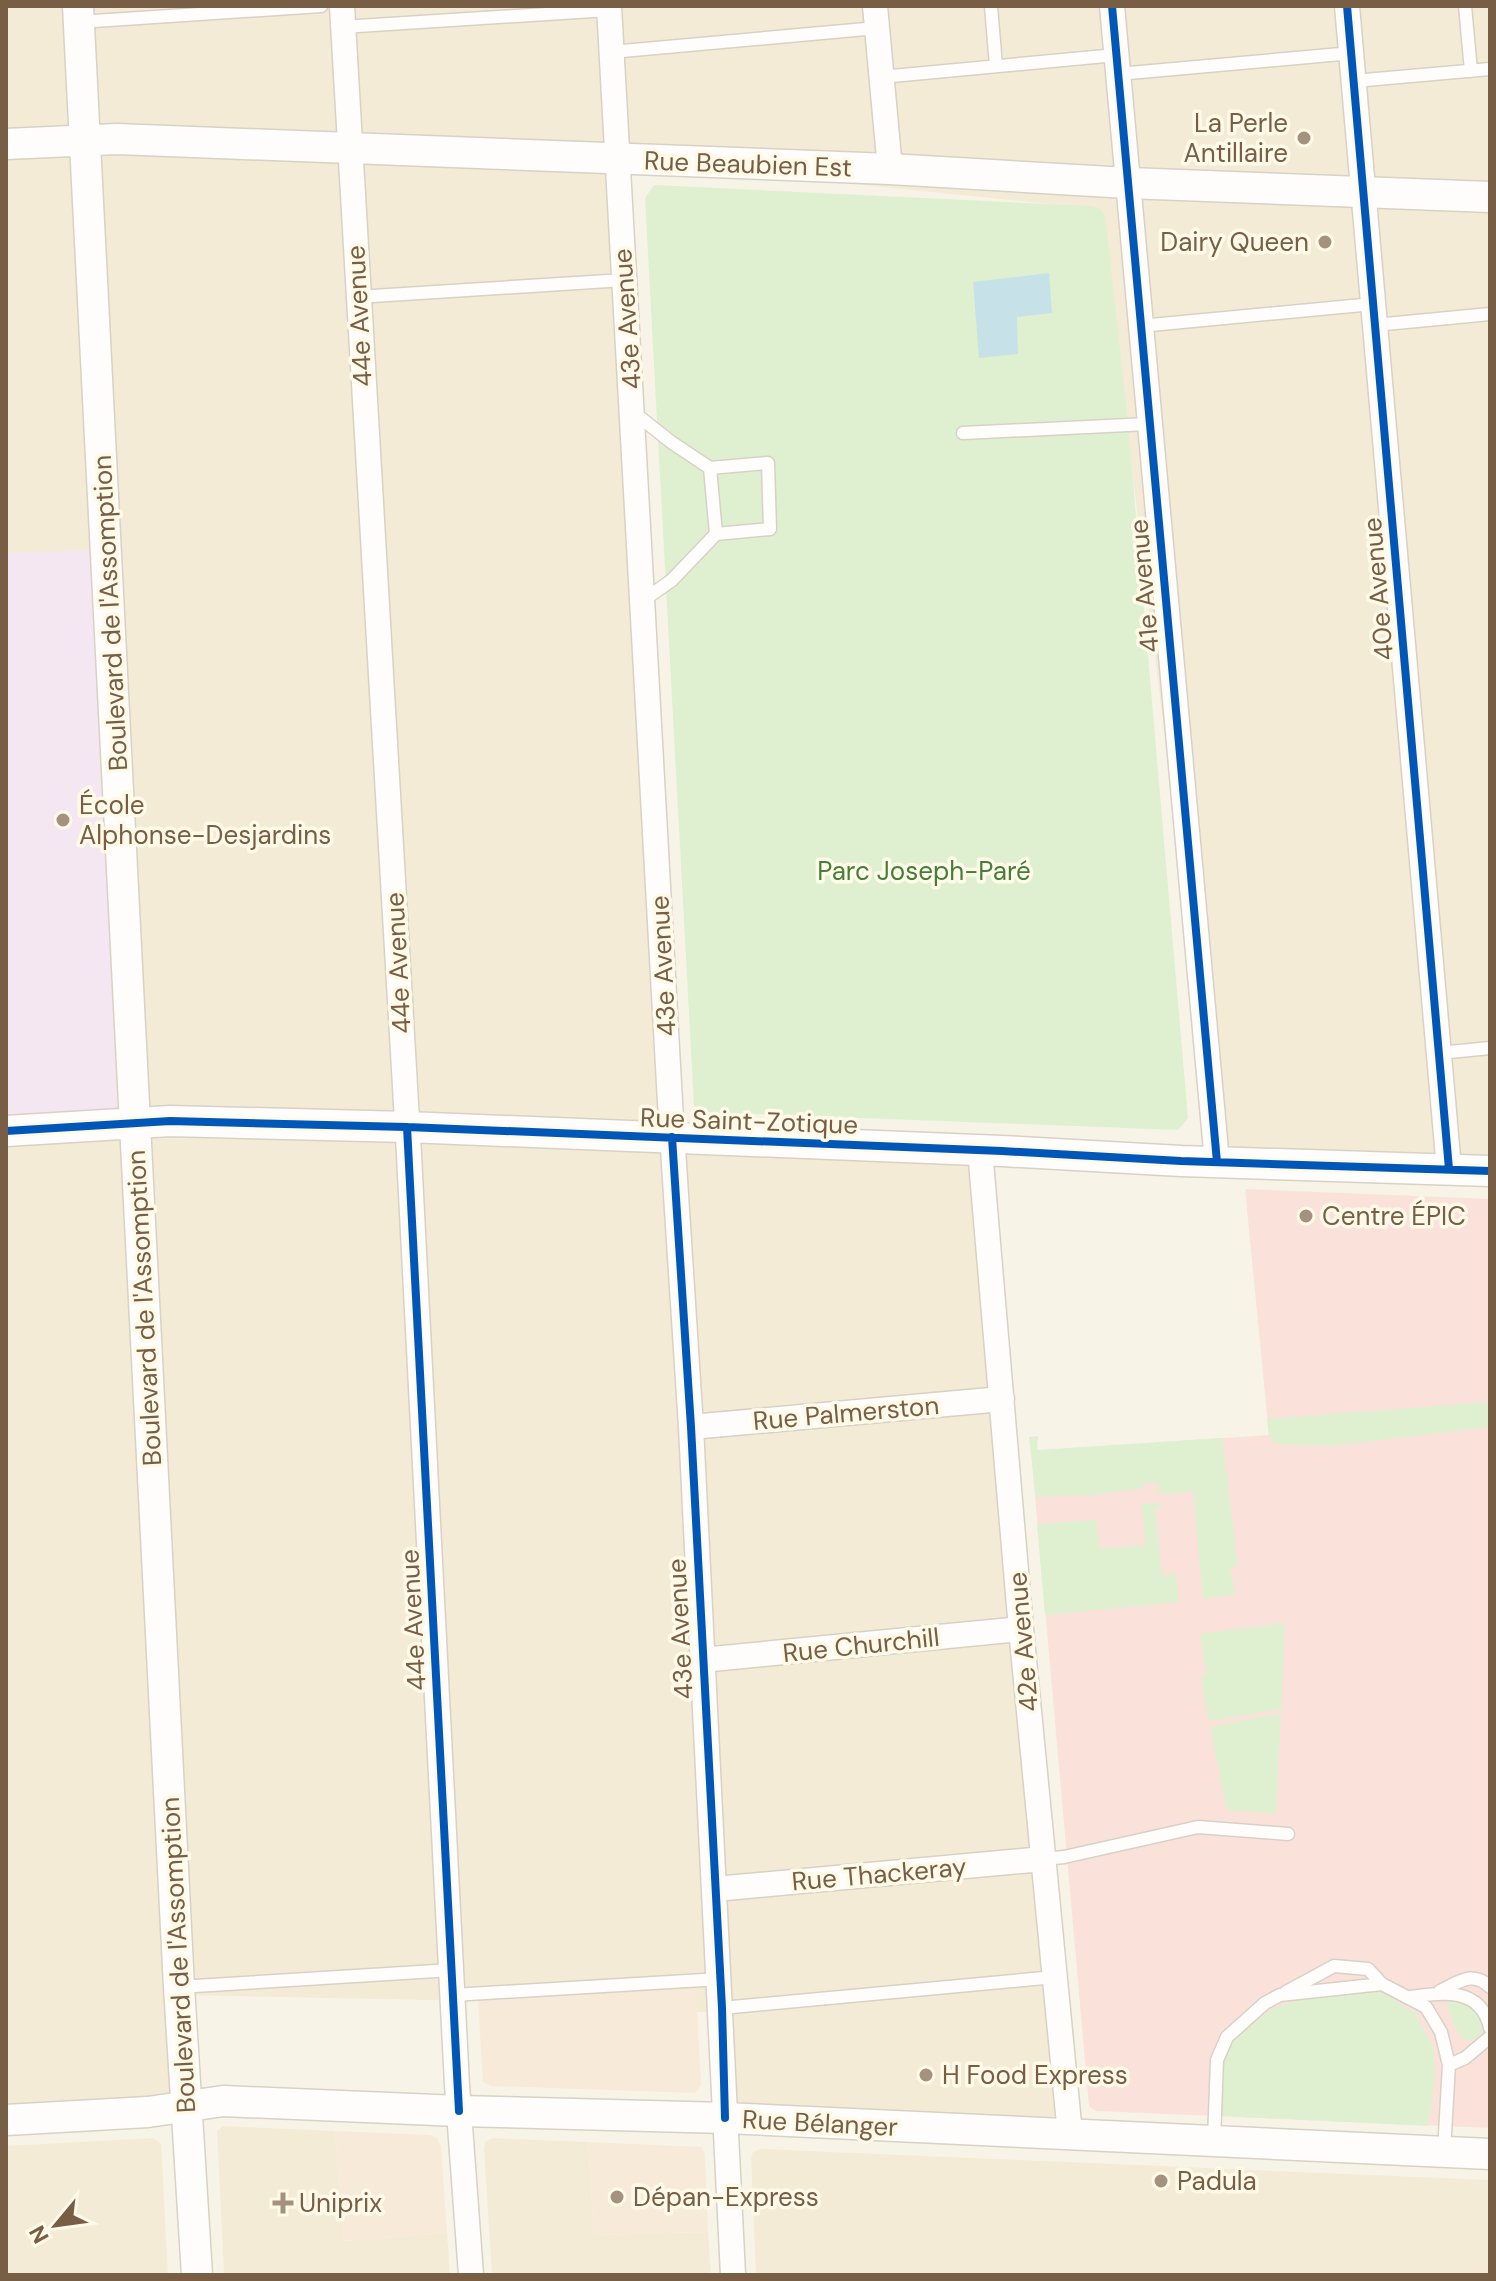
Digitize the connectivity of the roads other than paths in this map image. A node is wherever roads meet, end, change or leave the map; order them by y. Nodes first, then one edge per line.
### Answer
1 (321, 6) edge
2 (991, 6) edge
3 (1112, 6) edge
4 (1347, 6) edge
5 (1465, 6) edge
6 (609, 8) edge
7 (79, 14) edge
8 (342, 16) edge
9 (876, 17) edge
10 (611, 52) junction
11 (1352, 53) junction
12 (1117, 64) junction
13 (996, 66) junction
14 (1490, 69) edge
15 (1471, 71) junction
16 (881, 77) junction
17 (1354, 81) junction
18 (86, 140) junction
19 (6, 144) edge
20 (349, 149) junction
21 (617, 160) junction
22 (890, 169) junction
23 (1128, 183) junction
24 (1363, 192) junction
25 (1490, 197) edge
26 (624, 280) junction
27 (357, 297) junction
28 (1490, 314) edge
29 (1374, 315) junction
30 (1140, 326) junction
31 (632, 411) junction
32 (1148, 424) junction
33 (963, 433) dead end
34 (710, 468) junction
35 (716, 534) junction
36 (644, 600) junction
37 (1490, 1048) edge
38 (1439, 1053) junction
39 (134, 1123) junction
40 (407, 1127) junction
41 (6, 1131) edge
42 (672, 1137) junction
43 (980, 1150) junction
44 (1217, 1162) junction
45 (1449, 1169) junction
46 (1490, 1171) edge
47 (1002, 1399) junction
48 (691, 1427) junction
49 (1021, 1629) junction
50 (702, 1660) junction
51 (1288, 1834) dead end
52 (1043, 1859) junction
53 (715, 1889) junction
54 (1055, 1977) junction
55 (720, 1979) junction
56 (452, 1982) junction
57 (1382, 1984) junction
58 (179, 1987) junction
59 (1490, 1987) edge
60 (1437, 1993) junction
61 (1280, 1995) junction
62 (1411, 1997) junction
63 (722, 2008) junction
64 (1490, 2028) edge
65 (1490, 2037) edge
66 (1449, 2065) junction
67 (187, 2107) junction
68 (459, 2111) junction
69 (725, 2118) junction
70 (6, 2120) edge
71 (1070, 2134) junction
72 (1214, 2140) junction
73 (1444, 2151) junction
74 (1490, 2154) edge
75 (197, 2275) edge
76 (471, 2275) edge
77 (733, 2275) edge

1 - 7 lane
2 - 13 lane
3 - 12 street, 41e Avenue
4 - 11 street, 40e Avenue
5 - 15 lane
6 - 8 lane
6 - 10 street, 43e Avenue
7 - 18 street, Boulevard de l'Assomption
8 - 20 street, 44e Avenue
9 - 10 lane
9 - 16 street
10 - 21 street, 43e Avenue
11 - 12 lane
11 - 17 street, 40e Avenue
12 - 13 lane
12 - 23 street, 41e Avenue
13 - 16 lane
14 - 15 lane
15 - 17 lane
16 - 22 street
17 - 24 street, 40e Avenue
18 - 19 street, Rue Beaubien Est
18 - 20 street, Rue Beaubien Est
18 - 39 street, Boulevard de l'Assomption
20 - 21 street, Rue Beaubien Est
20 - 27 street, 44e Avenue
21 - 22 street, Rue Beaubien Est
21 - 26 street, 43e Avenue
22 - 23 street, Rue Beaubien Est
23 - 24 street, Rue Beaubien Est
23 - 30 street, 41e Avenue
24 - 25 street, Rue Beaubien Est
24 - 29 street, 40e Avenue
26 - 27 lane
26 - 31 street, 43e Avenue
27 - 40 street, 44e Avenue
28 - 29 lane
29 - 30 lane
29 - 38 street, 40e Avenue
30 - 32 street, 41e Avenue
31 - 34 lane
31 - 36 street, 43e Avenue
32 - 33 lane
32 - 44 street, 41e Avenue
34 - 35 lane
34 - 35 lane
35 - 36 lane
36 - 42 street, 43e Avenue
37 - 38 lane
38 - 45 street, 40e Avenue
39 - 40 street, Rue Saint-Zotique
39 - 41 street, Rue Saint-Zotique
39 - 58 street, Boulevard de l'Assomption
40 - 42 street, Rue Saint-Zotique
40 - 56 street, 44e Avenue
42 - 43 street, Rue Saint-Zotique
42 - 48 street, 43e Avenue
43 - 44 street, Rue Saint-Zotique
43 - 47 street, 42e Avenue
44 - 45 street, Rue Saint-Zotique
45 - 46 street, Rue Saint-Zotique
47 - 48 street, Rue Palmerston
47 - 49 street, 42e Avenue
48 - 50 street, 43e Avenue
49 - 50 street, Rue Churchill
49 - 52 street, 42e Avenue
50 - 53 street, 43e Avenue
51 - 52 lane
52 - 53 street, Rue Thackeray
52 - 54 street, 42e Avenue
53 - 55 street, 43e Avenue
54 - 63 lane
54 - 71 street, 42e Avenue
55 - 56 lane
55 - 63 street, 43e Avenue
56 - 58 lane
56 - 68 street, 44e Avenue
57 - 61 lane
57 - 61 lane
57 - 62 lane
58 - 67 street, Boulevard de l'Assomption
59 - 60 lane
60 - 62 lane
60 - 64 lane
61 - 72 lane
62 - 66 lane
63 - 69 street, 43e Avenue
65 - 66 lane
66 - 73 lane
67 - 68 street, Rue Bélanger
67 - 70 street, Rue Bélanger
67 - 75 street, Boulevard de l'Assomption
68 - 69 street, Rue Bélanger
68 - 76 street, 44e Avenue
69 - 71 street, Rue Bélanger
69 - 77 street, 43e Avenue
71 - 72 street, Rue Bélanger
72 - 73 street, Rue Bélanger
73 - 74 street, Rue Bélanger

